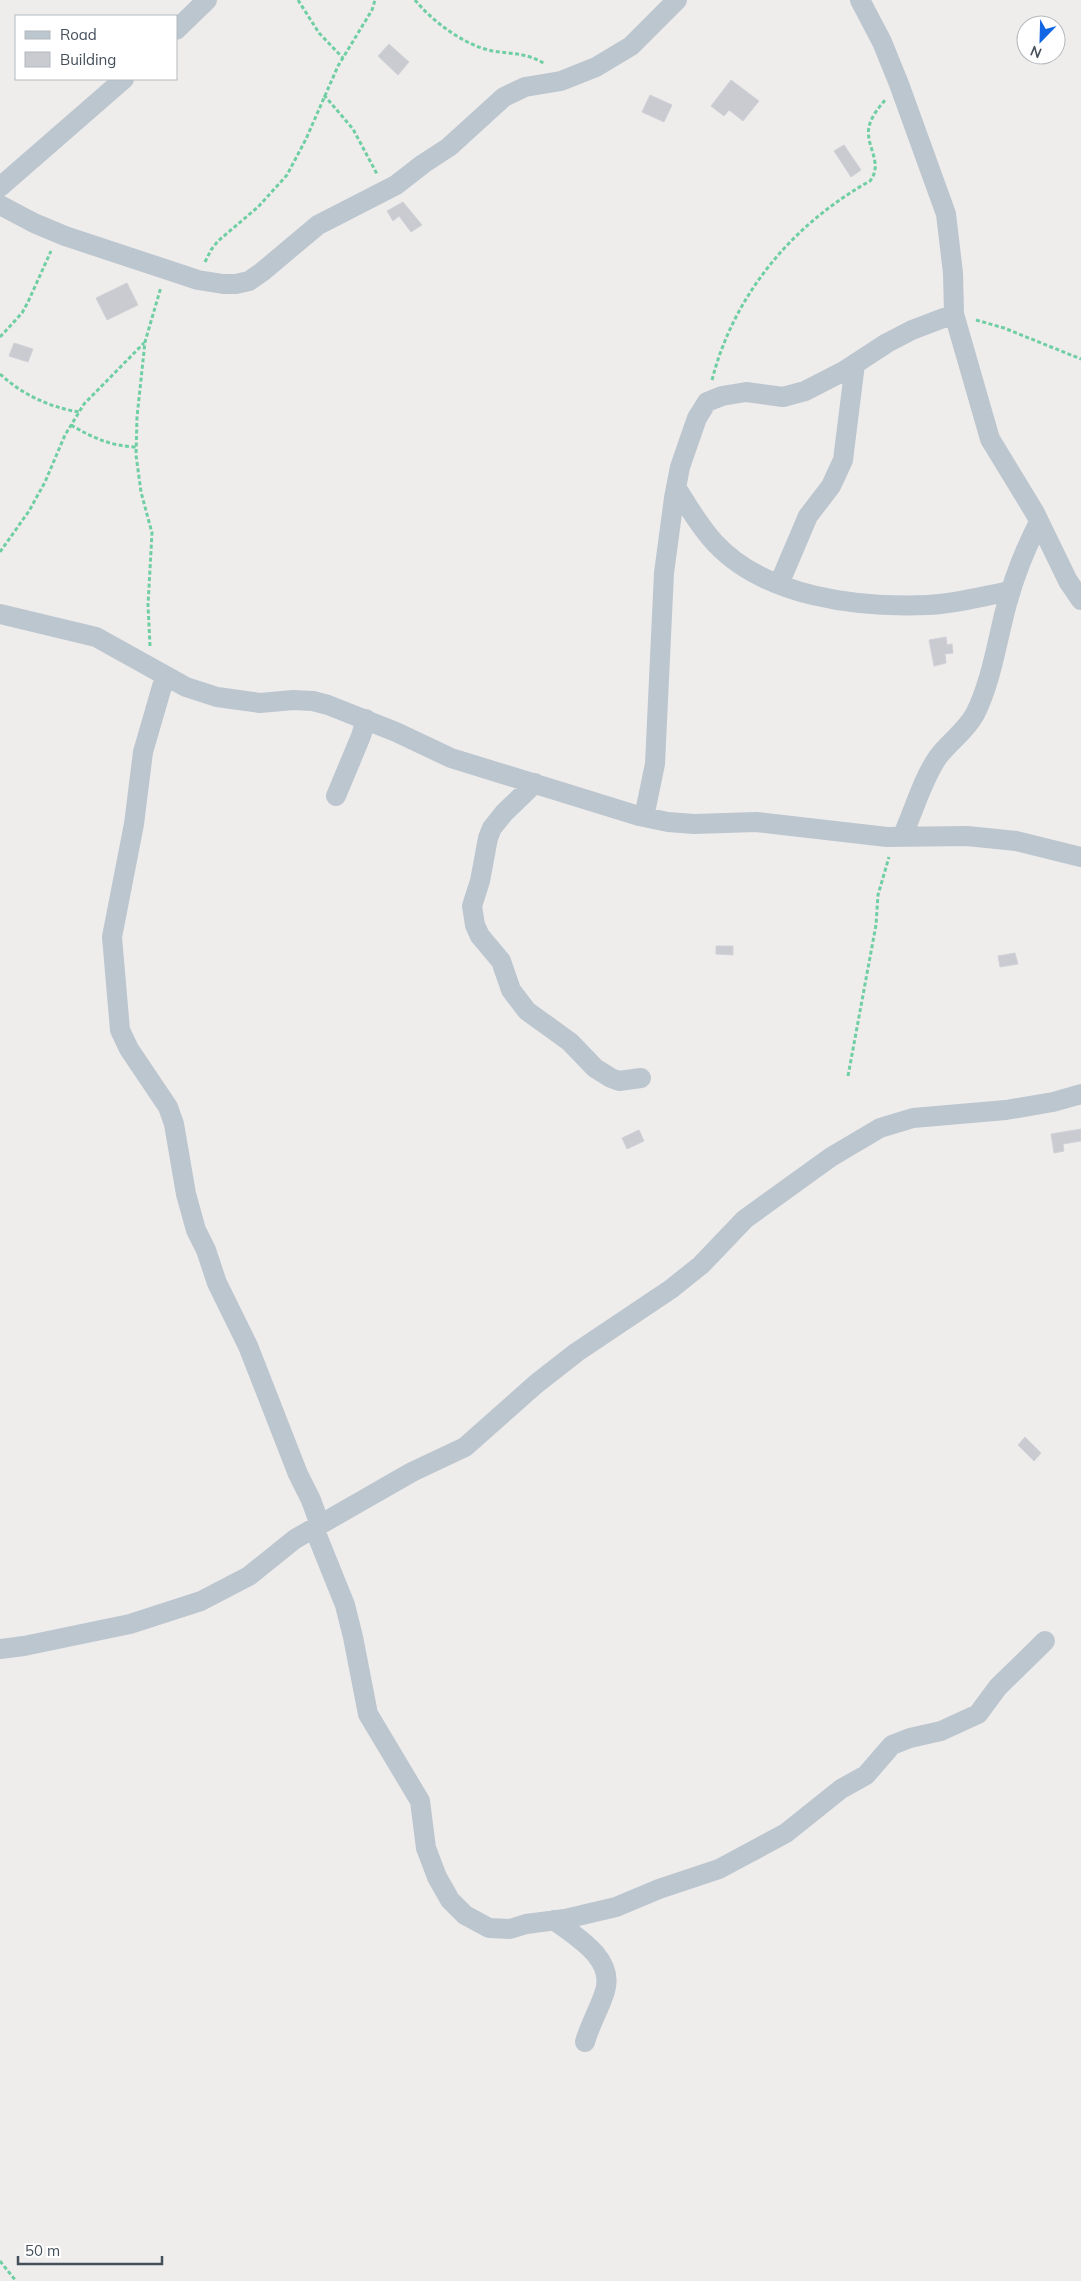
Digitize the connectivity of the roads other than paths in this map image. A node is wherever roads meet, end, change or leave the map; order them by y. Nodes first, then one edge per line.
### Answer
1 (207, 0) edge
2 (677, 0) edge
3 (860, 0) edge
4 (178, 28) edge
5 (123, 80) edge
6 (0, 187) edge
7 (0, 205) edge
8 (954, 314) junction
9 (855, 364) junction
10 (676, 487) junction
11 (1039, 522) junction
12 (779, 584) junction
13 (1010, 590) junction
14 (1081, 600) edge
15 (0, 614) edge
16 (158, 672) junction
17 (366, 719) junction
18 (535, 783) junction
19 (336, 796) dead end
20 (644, 817) junction
21 (899, 837) junction
22 (1081, 857) edge
23 (642, 1078) dead end
24 (1081, 1094) edge
25 (317, 1527) junction
26 (1045, 1641) dead end
27 (0, 1649) edge
28 (554, 1920) junction
29 (585, 2042) dead end

1 - 4 street
2 - 7 street
3 - 8 street
5 - 6 street
8 - 9 street
8 - 11 street
9 - 10 street
9 - 12 street
10 - 12 street
10 - 20 street
11 - 13 street
11 - 14 street
12 - 13 street
13 - 21 street
15 - 16 street
16 - 17 street
16 - 25 street
17 - 18 street
17 - 19 street
18 - 20 street
18 - 23 street
20 - 21 street
21 - 22 street
24 - 25 street
25 - 27 street
25 - 28 street
26 - 28 street
28 - 29 street

